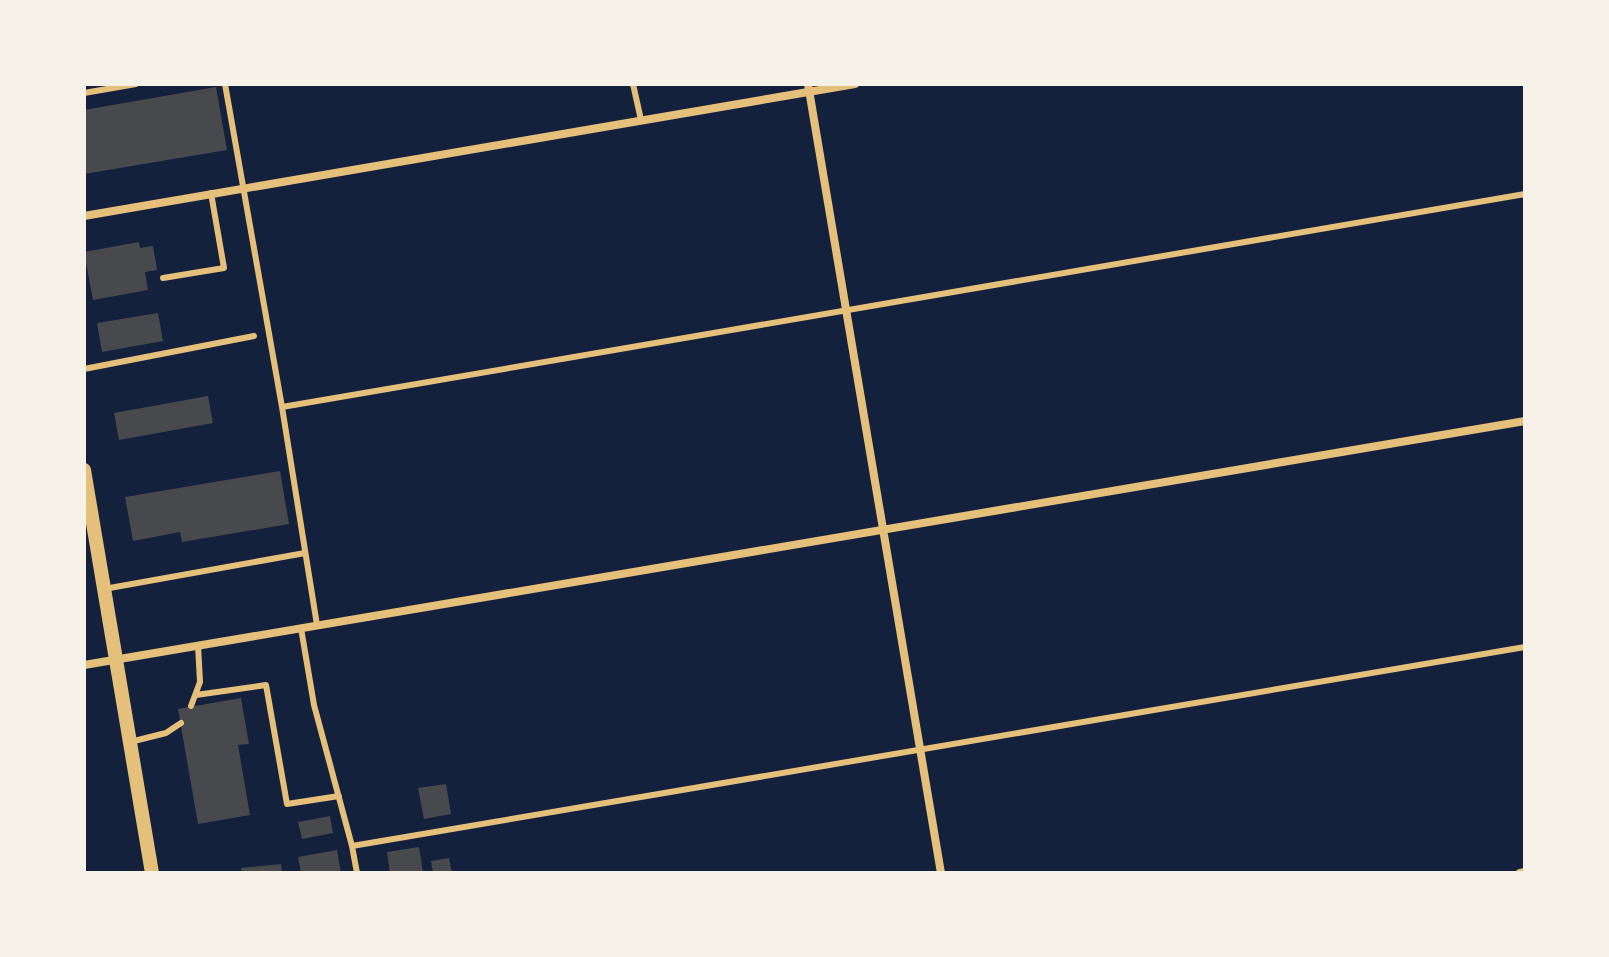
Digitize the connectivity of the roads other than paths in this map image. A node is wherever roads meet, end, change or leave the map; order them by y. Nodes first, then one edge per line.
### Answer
1 (136, 84) edge
2 (225, 84) edge
3 (633, 84) edge
4 (855, 84) edge
5 (808, 88) edge
6 (84, 93) edge
7 (641, 120) junction
8 (242, 188) junction
9 (211, 193) junction
10 (1525, 194) edge
11 (84, 216) edge
12 (163, 278) dead end
13 (844, 313) junction
14 (254, 336) dead end
15 (84, 369) edge
16 (282, 407) junction
17 (1525, 421) edge
18 (84, 470) edge
19 (881, 529) junction
20 (305, 553) junction
21 (104, 589) junction
22 (317, 625) junction
23 (301, 628) junction
24 (198, 645) junction
25 (1525, 647) edge
26 (116, 659) junction
27 (84, 665) edge
28 (196, 695) junction
29 (191, 706) dead end
30 (181, 723) dead end
31 (130, 742) junction
32 (919, 748) junction
33 (339, 796) junction
34 (352, 846) junction
35 (152, 873) edge
36 (357, 873) edge
37 (941, 873) edge

1 - 6 lane
2 - 8 lane
3 - 7 lane
4 - 5 street
5 - 7 street
5 - 13 street
7 - 8 street
8 - 9 street
8 - 16 lane
9 - 11 street
9 - 12 lane
10 - 13 lane
13 - 16 lane
13 - 19 street
14 - 15 lane
16 - 20 lane
17 - 19 street
18 - 21 street
19 - 22 street
19 - 32 street
20 - 21 lane
20 - 22 lane
21 - 26 street
22 - 23 street
23 - 24 street
23 - 33 lane
24 - 26 street
24 - 28 lane
25 - 32 lane
26 - 27 street
26 - 31 street
28 - 29 lane
28 - 33 lane
30 - 31 lane
31 - 35 street
32 - 34 lane
32 - 37 street
33 - 34 lane
34 - 36 lane

